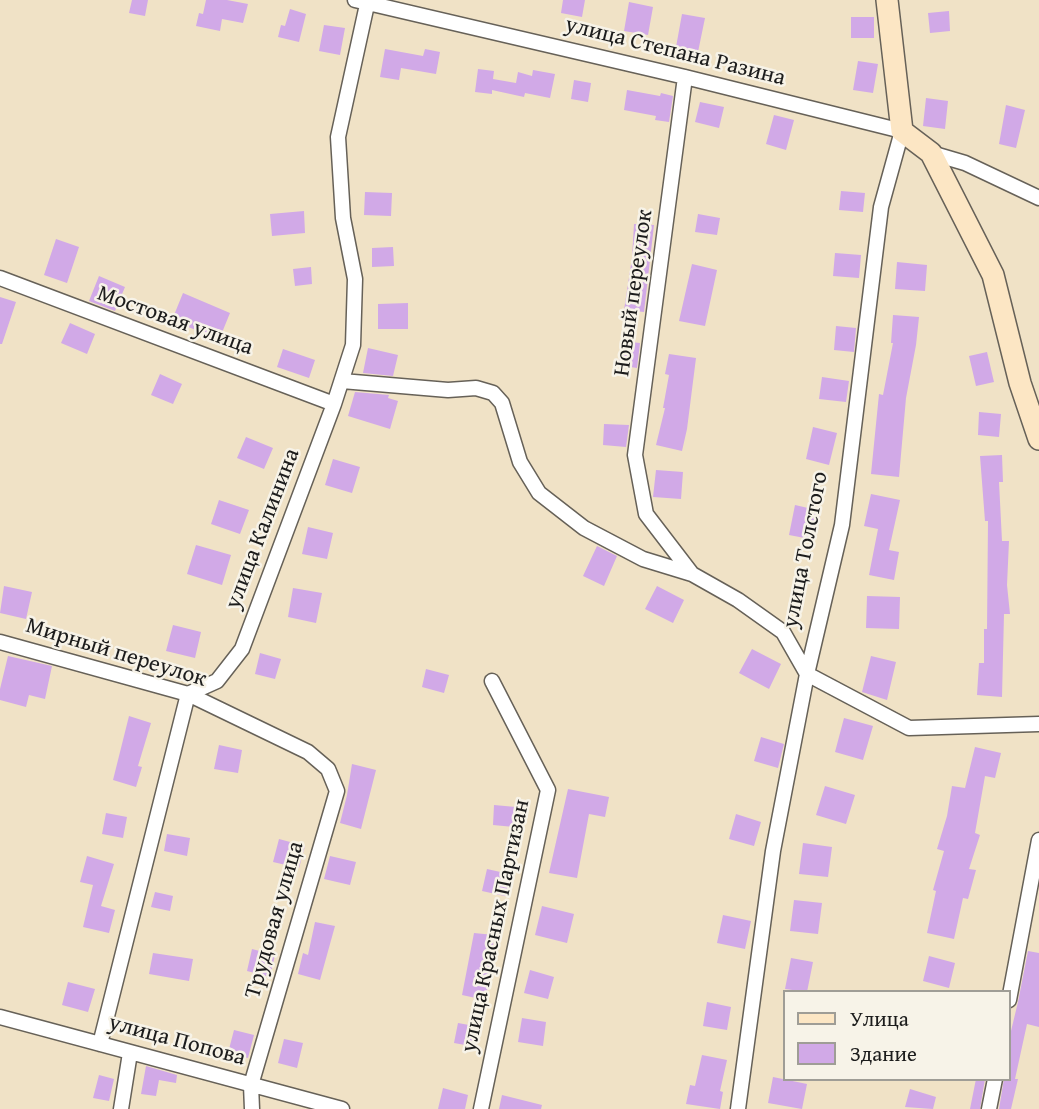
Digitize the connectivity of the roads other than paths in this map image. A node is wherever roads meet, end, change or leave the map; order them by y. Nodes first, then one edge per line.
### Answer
1 (887, 0) edge
2 (363, 1) edge
3 (685, 77) junction
4 (902, 131) junction
5 (931, 153) junction
6 (1039, 198) edge
7 (0, 278) edge
8 (342, 381) junction
9 (334, 404) junction
10 (1039, 439) edge
11 (692, 574) junction
12 (0, 642) edge
13 (807, 674) junction
14 (492, 681) dead end
15 (188, 694) junction
16 (1039, 724) edge
17 (328, 769) joint
18 (1039, 841) edge
19 (1011, 990) edge
20 (0, 1017) edge
21 (100, 1044) junction
22 (130, 1053) junction
23 (995, 1081) edge
24 (251, 1085) junction
25 (121, 1109) edge
26 (252, 1109) edge
27 (342, 1109) edge
28 (481, 1109) edge
29 (738, 1109) edge
30 (989, 1109) edge

1 - 4 main road, улица Толстого
2 - 3 street, улица Степана Разина
2 - 8 street, улица Калинина
3 - 4 street, улица Степана Разина
3 - 11 street, Новый переулок
4 - 5 main road
4 - 13 street, улица Толстого
5 - 6 street
5 - 10 main road
7 - 9 street, Мостовая улица
8 - 9 street, улица Калинина
8 - 11 street
9 - 15 street, улица Калинина
11 - 13 street
12 - 15 street, Мирный переулок
13 - 16 street
13 - 29 street, улица Толстого
14 - 28 street, улица Красных Партизан
15 - 17 street, Мирный переулок
15 - 21 street
17 - 24 street, Трудовая улица
18 - 19 street
20 - 21 street, улица Попова
21 - 22 street, улица Попова
22 - 24 street, улица Попова
22 - 25 street
23 - 30 street
24 - 26 street, Трудовая улица
24 - 27 street, улица Попова

